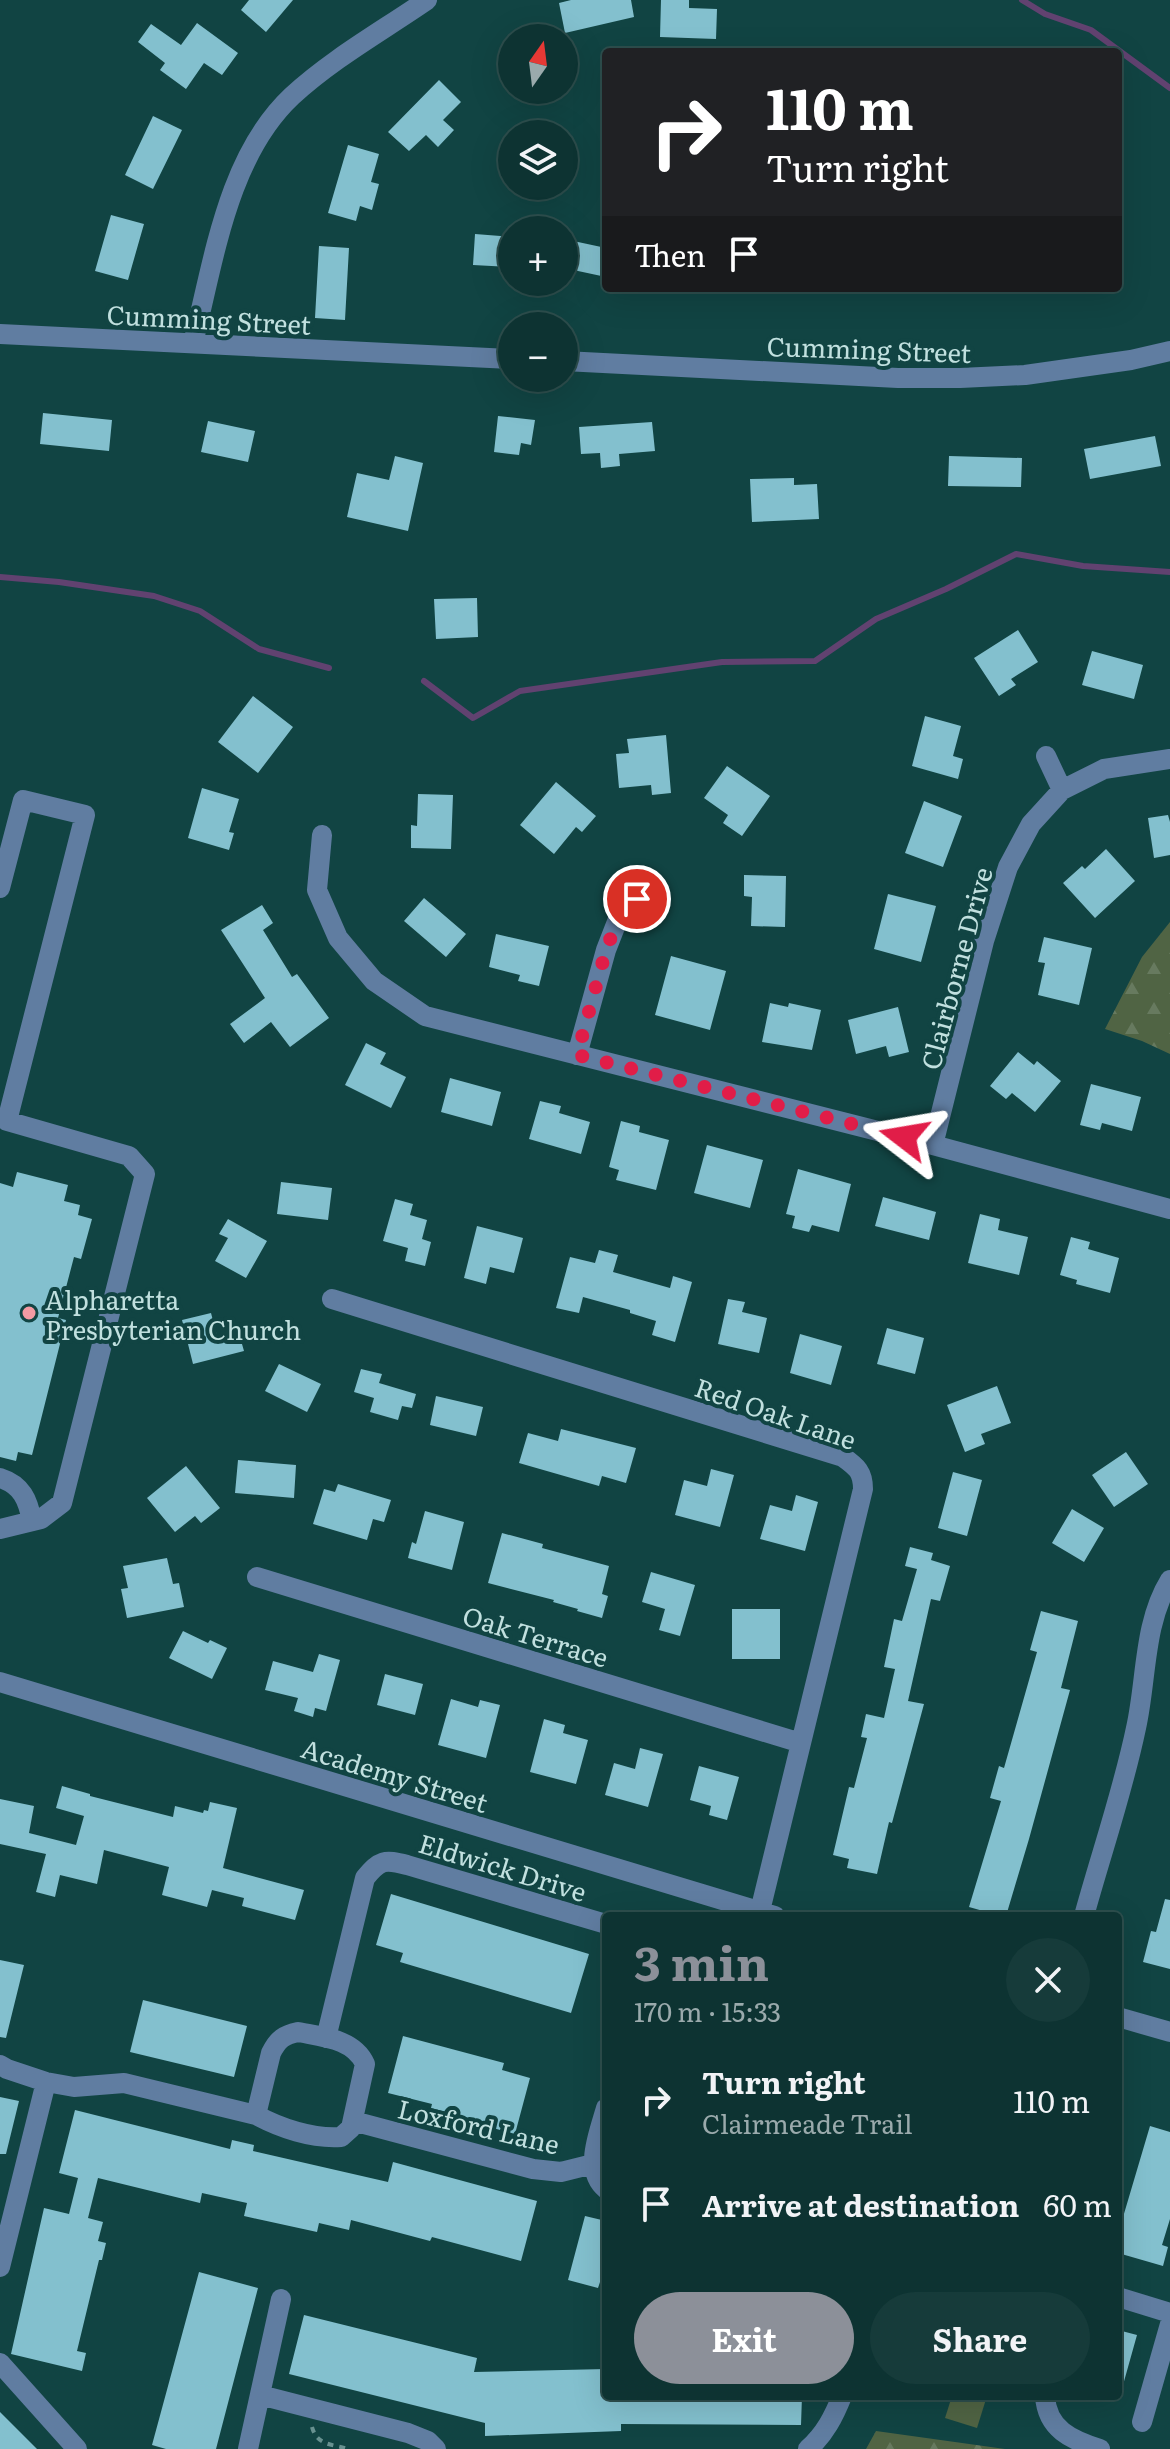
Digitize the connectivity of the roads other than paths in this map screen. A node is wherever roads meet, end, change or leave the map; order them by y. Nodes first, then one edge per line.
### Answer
1 (427, 0) edge
2 (0, 334) edge
3 (193, 343) junction
4 (1170, 351) edge
5 (498, 358) edge
6 (578, 362) edge
7 (1046, 756) dead end
8 (1170, 759) edge
9 (1062, 790) junction
10 (322, 835) dead end
11 (0, 888) edge
12 (652, 889) dead end
13 (577, 1055) junction
14 (4, 1119) edge
15 (933, 1145) junction
16 (1170, 1209) edge
17 (332, 1299) dead end
18 (0, 1478) edge
19 (32, 1521) junction
20 (0, 1529) edge
21 (257, 1577) dead end
22 (1170, 1580) edge
23 (0, 1682) edge
24 (801, 1743) junction
25 (761, 1912) edge
26 (768, 1912) edge
27 (1085, 1912) edge
28 (602, 1923) edge
29 (1122, 2018) edge
30 (1170, 2032) edge
31 (326, 2038) junction
32 (0, 2065) edge
33 (46, 2082) junction
34 (256, 2115) junction
35 (353, 2121) junction
36 (602, 2125) edge
37 (593, 2164) junction
38 (602, 2185) edge
39 (0, 2267) edge
40 (1122, 2298) edge
41 (281, 2299) dead end
42 (1170, 2313) edge
43 (1170, 2324) edge
44 (0, 2363) edge
45 (260, 2395) junction
46 (840, 2400) edge
47 (1046, 2400) edge
48 (1142, 2422) dead end
49 (77, 2449) edge
50 (248, 2449) edge
51 (436, 2449) edge
52 (808, 2449) edge
53 (1100, 2449) edge

1 - 3 street
2 - 3 street, Cumming Street
3 - 5 street, Cumming Street
4 - 6 street, Cumming Street
7 - 9 street
8 - 9 street, Clairborne Drive
9 - 15 street, Clairborne Drive
10 - 13 street
11 - 14 street
12 - 13 street
13 - 15 street
14 - 19 street
15 - 16 street
17 - 24 street, Red Oak Lane
18 - 19 street
19 - 20 street
21 - 24 street, Oak Terrace
22 - 27 street
23 - 25 street, Academy Street
24 - 26 street, Red Oak Lane
28 - 31 street, Eldwick Drive
29 - 30 street
31 - 34 street
31 - 35 street
32 - 33 street
33 - 34 street
33 - 39 street
34 - 35 street
35 - 37 street, Loxford Lane
36 - 37 street
37 - 38 street
40 - 42 street
41 - 45 street
43 - 48 street
44 - 49 street
45 - 50 street
45 - 51 street
46 - 52 street
47 - 53 street

